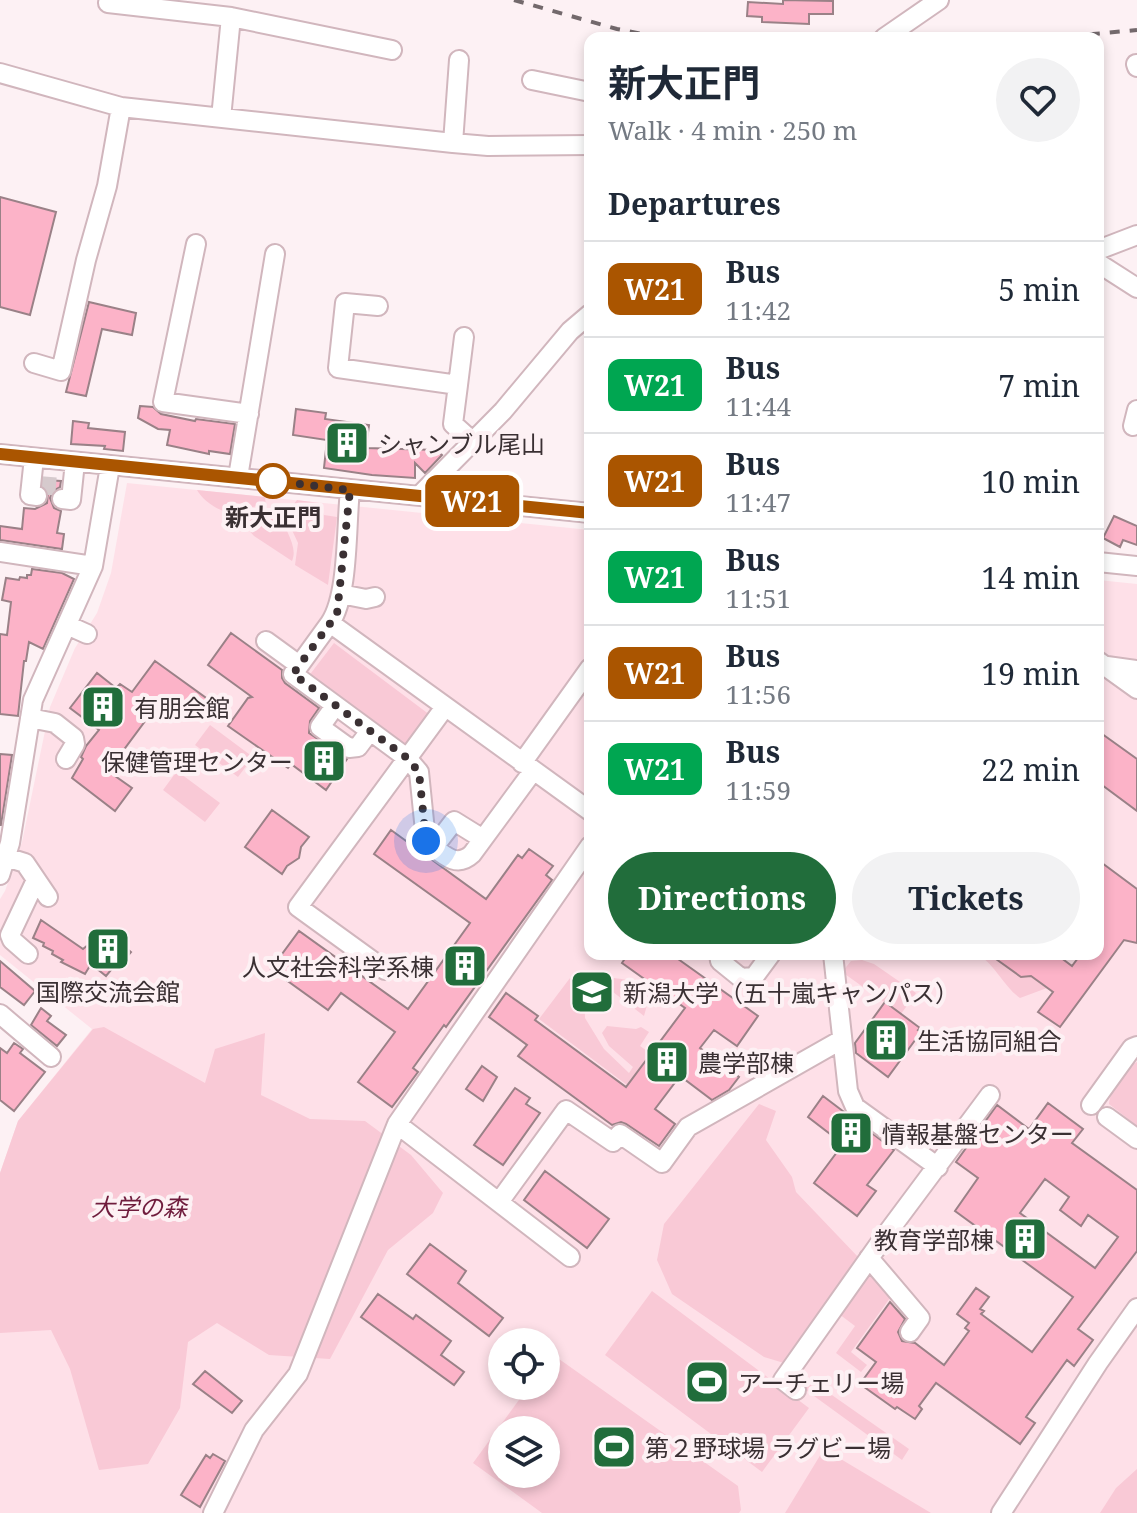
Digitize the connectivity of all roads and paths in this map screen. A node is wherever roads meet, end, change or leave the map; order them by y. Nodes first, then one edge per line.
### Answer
1 (939, 0) edge
2 (108, 3) dead end
3 (231, 17) junction
4 (893, 32) edge
5 (392, 50) dead end
6 (459, 60) dead end
7 (0, 73) edge
8 (532, 80) dead end
9 (584, 91) edge
10 (121, 107) junction
11 (221, 118) junction
12 (453, 143) junction
13 (584, 145) edge
14 (1137, 235) edge
15 (196, 244) dead end
16 (1104, 248) edge
17 (275, 254) dead end
18 (1104, 267) edge
19 (1137, 288) edge
20 (378, 306) dead end
21 (584, 319) edge
22 (464, 337) dead end
23 (34, 363) dead end
24 (458, 385) junction
25 (249, 414) junction
26 (473, 442) junction
27 (0, 454) edge
28 (34, 458) junction
29 (75, 462) junction
30 (110, 466) junction
31 (238, 477) junction
32 (35, 489) dead end
33 (350, 490) junction
34 (420, 495) junction
35 (105, 498) junction
36 (584, 512) edge
37 (0, 552) edge
38 (1104, 563) edge
39 (93, 566) junction
40 (1137, 566) edge
41 (341, 594) junction
42 (375, 597) dead end
43 (330, 623) junction
44 (67, 625) junction
45 (87, 634) dead end
46 (266, 641) dead end
47 (1104, 664) edge
48 (299, 665) junction
49 (1104, 665) edge
50 (1137, 670) edge
51 (584, 678) edge
52 (1137, 689) edge
53 (335, 706) junction
54 (445, 707) junction
55 (30, 718) junction
56 (370, 731) junction
57 (407, 758) junction
58 (66, 759) dead end
59 (528, 767) junction
60 (584, 807) edge
61 (483, 839) junction
62 (434, 847) junction
63 (4, 854) edge
64 (584, 855) edge
65 (36, 880) junction
66 (48, 897) dead end
67 (28, 954) dead end
68 (720, 960) edge
69 (767, 960) edge
70 (834, 960) edge
71 (385, 970) dead end
72 (0, 1014) edge
73 (841, 1040) junction
74 (1137, 1046) edge
75 (51, 1057) dead end
76 (990, 1095) dead end
77 (1091, 1105) dead end
78 (1107, 1117) dead end
79 (397, 1124) junction
80 (1137, 1139) edge
81 (938, 1167) junction
82 (499, 1202) junction
83 (570, 1257) dead end
84 (869, 1258) junction
85 (1137, 1308) edge
86 (910, 1332) dead end
87 (796, 1390) dead end
88 (213, 1513) edge
89 (1001, 1513) edge

1 - 4 street
2 - 3 street
3 - 5 street
3 - 11 street
6 - 12 street
7 - 10 street
8 - 9 street
10 - 11 street
10 - 23 street
11 - 12 street
12 - 13 street
14 - 16 street
15 - 25 street
17 - 25 street
18 - 19 street
20 - 24 street
21 - 26 street
22 - 24 street
24 - 26 street
25 - 31 street
26 - 34 street
27 - 28 street
28 - 29 street
28 - 32 street
29 - 30 street
29 - 35 street
30 - 31 street
30 - 35 street
31 - 33 street
33 - 34 street
33 - 41 street
34 - 36 street
35 - 39 street
37 - 39 street
38 - 40 street
39 - 44 street
41 - 42 street
41 - 43 street
43 - 48 street
43 - 54 street
44 - 45 street
44 - 55 street
46 - 48 street
47 - 50 street
48 - 53 street
49 - 52 street
51 - 59 street
53 - 56 street
53 - 56 street
54 - 57 street
54 - 59 street
55 - 58 street
55 - 63 street
56 - 57 street
57 - 62 street
57 - 71 street
59 - 60 street
59 - 61 street
61 - 62 street
61 - 62 street
63 - 65 street
64 - 79 street
65 - 66 street
65 - 67 street
68 - 69 street
70 - 73 street
72 - 75 street
73 - 81 street
73 - 82 street
74 - 77 street
76 - 81 street
78 - 80 street
79 - 82 street
79 - 88 street
81 - 84 street
82 - 83 street
84 - 86 street
84 - 87 street
85 - 89 street

